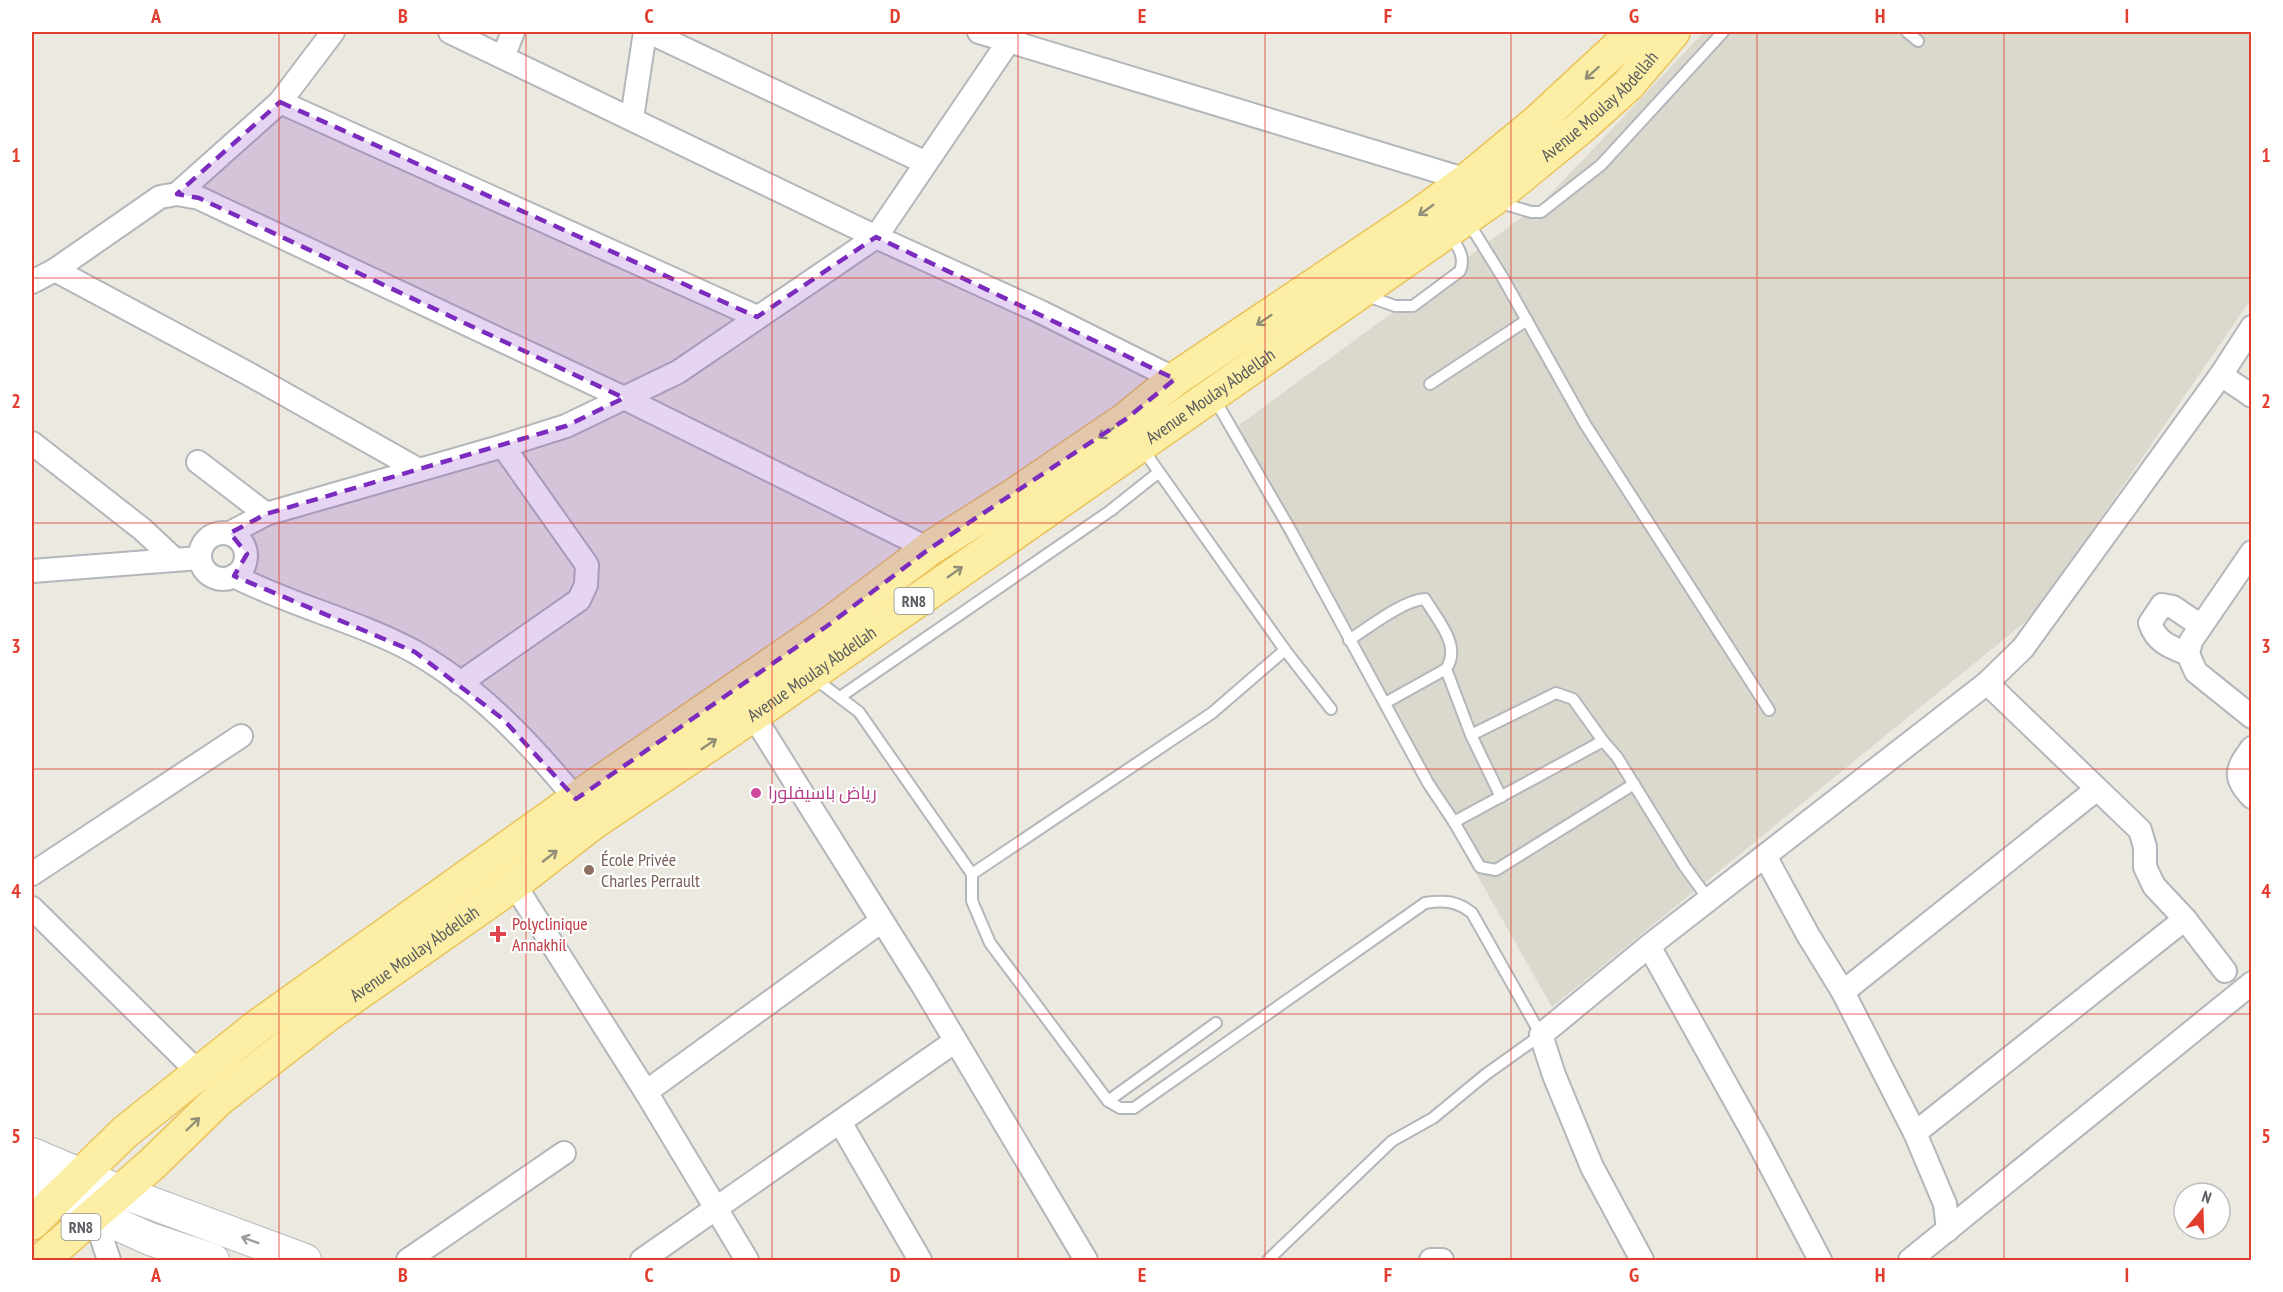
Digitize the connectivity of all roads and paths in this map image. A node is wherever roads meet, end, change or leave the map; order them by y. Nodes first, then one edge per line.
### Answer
1 (333, 32) edge
2 (450, 32) edge
3 (513, 32) edge
4 (647, 32) edge
5 (979, 32) edge
6 (1634, 32) edge
7 (1673, 32) edge
8 (1723, 32) edge
9 (1907, 32) edge
10 (1012, 36) edge
11 (1918, 41) dead end
12 (503, 57) junction
13 (280, 102) junction
14 (632, 118) junction
15 (924, 162) junction
16 (1480, 190) junction
17 (177, 194) junction
18 (1456, 224) junction
19 (876, 237) junction
20 (55, 270) junction
21 (32, 282) edge
22 (757, 317) junction
23 (1527, 320) junction
24 (2252, 327) edge
25 (2221, 375) junction
26 (1175, 380) junction
27 (1430, 384) dead end
28 (1213, 395) junction
29 (2252, 396) edge
30 (624, 398) junction
31 (32, 443) edge
32 (1140, 445) junction
33 (503, 446) junction
34 (198, 462) dead end
35 (418, 470) junction
36 (1159, 472) junction
37 (266, 514) junction
38 (230, 533) junction
39 (929, 549) junction
40 (2252, 552) edge
41 (173, 558) junction
42 (200, 558) junction
43 (32, 571) edge
44 (234, 576) junction
45 (2201, 626) junction
46 (1349, 640) junction
47 (1285, 651) junction
48 (2188, 654) junction
49 (1446, 669) junction
50 (810, 675) junction
51 (1987, 682) junction
52 (460, 683) junction
53 (840, 697) junction
54 (1385, 703) junction
55 (1331, 709) dead end
56 (1769, 710) dead end
57 (753, 715) junction
58 (2252, 717) edge
59 (1471, 735) junction
60 (241, 736) dead end
61 (1603, 741) junction
62 (2252, 748) edge
63 (1634, 784) junction
64 (2097, 789) junction
65 (1501, 796) junction
66 (2252, 796) edge
67 (576, 798) junction
68 (1454, 822) junction
69 (1765, 856) junction
70 (32, 874) edge
71 (972, 874) junction
72 (514, 884) junction
73 (1709, 900) junction
74 (32, 908) edge
75 (2185, 919) junction
76 (880, 922) junction
77 (1649, 946) junction
78 (2225, 971) dead end
79 (2252, 983) edge
80 (1844, 992) junction
81 (1216, 1023) dead end
82 (1541, 1035) junction
83 (954, 1042) junction
84 (199, 1073) junction
85 (646, 1092) junction
86 (1108, 1101) junction
87 (840, 1122) junction
88 (1915, 1132) junction
89 (564, 1153) dead end
90 (32, 1154) edge
91 (81, 1174) junction
92 (119, 1191) junction
93 (44, 1192) edge
94 (716, 1210) junction
95 (94, 1215) junction
96 (32, 1223) edge
97 (1948, 1230) junction
98 (42, 1260) edge
99 (110, 1260) edge
100 (213, 1260) edge
101 (305, 1260) edge
102 (408, 1260) edge
103 (642, 1260) edge
104 (747, 1260) edge
105 (920, 1260) edge
106 (1086, 1260) edge
107 (1268, 1260) edge
108 (1431, 1260) edge
109 (1442, 1260) edge
110 (1642, 1260) edge
111 (1820, 1260) edge
112 (1910, 1260) edge

1 - 13 street
2 - 12 street
3 - 12 street
4 - 14 street
4 - 15 street
5 - 10 street
6 -> 16 main road, Avenue Moulay Abdellah / RN8
7 - 16 main road, Avenue Moulay Abdellah / RN8
8 - 16 lane
9 - 11 lane
10 - 15 street
10 - 16 street
12 - 14 street
13 - 17 street
13 - 22 street
14 - 19 street
15 - 19 street
16 - 18 main road, Avenue Moulay Abdellah / RN8
16 -> 26 main road, Avenue Moulay Abdellah / RN8
17 - 20 street
17 - 30 street
18 - 23 lane
18 - 28 main road, Avenue Moulay Abdellah / RN8
19 - 22 street
19 - 26 street
20 - 21 street
20 - 35 street
22 - 30 street
23 - 27 lane
23 - 56 lane
24 - 25 street
25 - 29 street
25 - 51 street
26 -> 39 main road, Avenue Moulay Abdellah / RN8
28 - 32 main road, Avenue Moulay Abdellah / RN8
28 - 46 lane
30 - 33 street
30 - 39 street
31 - 41 street
32 - 36 lane
50 -> 32 main road, Avenue Moulay Abdellah / RN8
33 - 35 street
33 - 52 street
34 - 37 street
35 - 37 street
36 - 47 lane
36 - 53 lane
37 - 38 street
38 - 42 street
38 - 44 street
39 - 67 main road, Avenue Moulay Abdellah / RN8
40 - 45 street
41 - 42 street
41 - 43 street
42 - 44 street
44 - 52 street
45 - 48 street
45 - 48 street
46 - 49 lane
46 - 54 lane
47 - 55 lane
47 - 71 lane
48 - 58 street
49 - 54 lane
49 - 59 lane
50 - 53 lane
50 - 57 main road, Avenue Moulay Abdellah / RN8
51 - 64 street
51 - 69 street
52 - 67 street
53 - 71 lane
54 - 68 lane
72 -> 57 main road, Avenue Moulay Abdellah / RN8
57 - 76 street
59 - 61 lane
59 - 65 lane
60 - 70 street
61 - 63 lane
61 - 65 lane
62 - 66 street
63 - 68 lane
63 - 73 lane
64 - 75 street
64 - 80 street
65 - 68 lane
67 - 84 main road, Avenue Moulay Abdellah / RN8
69 - 73 street
69 - 80 street
71 - 86 lane
72 - 85 street
92 -> 72 main road, Avenue Moulay Abdellah / RN8
73 - 77 street
74 - 84 street
75 - 78 street
75 - 88 street
76 - 83 street
76 - 85 street
77 - 82 street
77 - 111 street
79 - 97 street
80 - 88 street
81 - 86 lane
82 - 86 lane
82 - 107 lane
82 - 110 street
83 - 87 street
83 - 106 street
84 - 91 main road, Avenue Moulay Abdellah / RN8
85 - 94 street
87 - 94 street
87 - 105 street
88 - 97 street
89 - 102 street
90 - 91 street
91 - 92 street
91 - 93 main road, Avenue Moulay Abdellah / RN8
92 - 95 main road, Avenue Moulay Abdellah / RN8
101 -> 92 street
93 - 95 street
93 - 96 main road, Avenue Moulay Abdellah / RN8
94 - 103 street
94 - 104 street
95 - 98 main road, Avenue Moulay Abdellah / RN8
95 - 99 street
95 - 100 street
97 - 112 street
108 - 109 street

